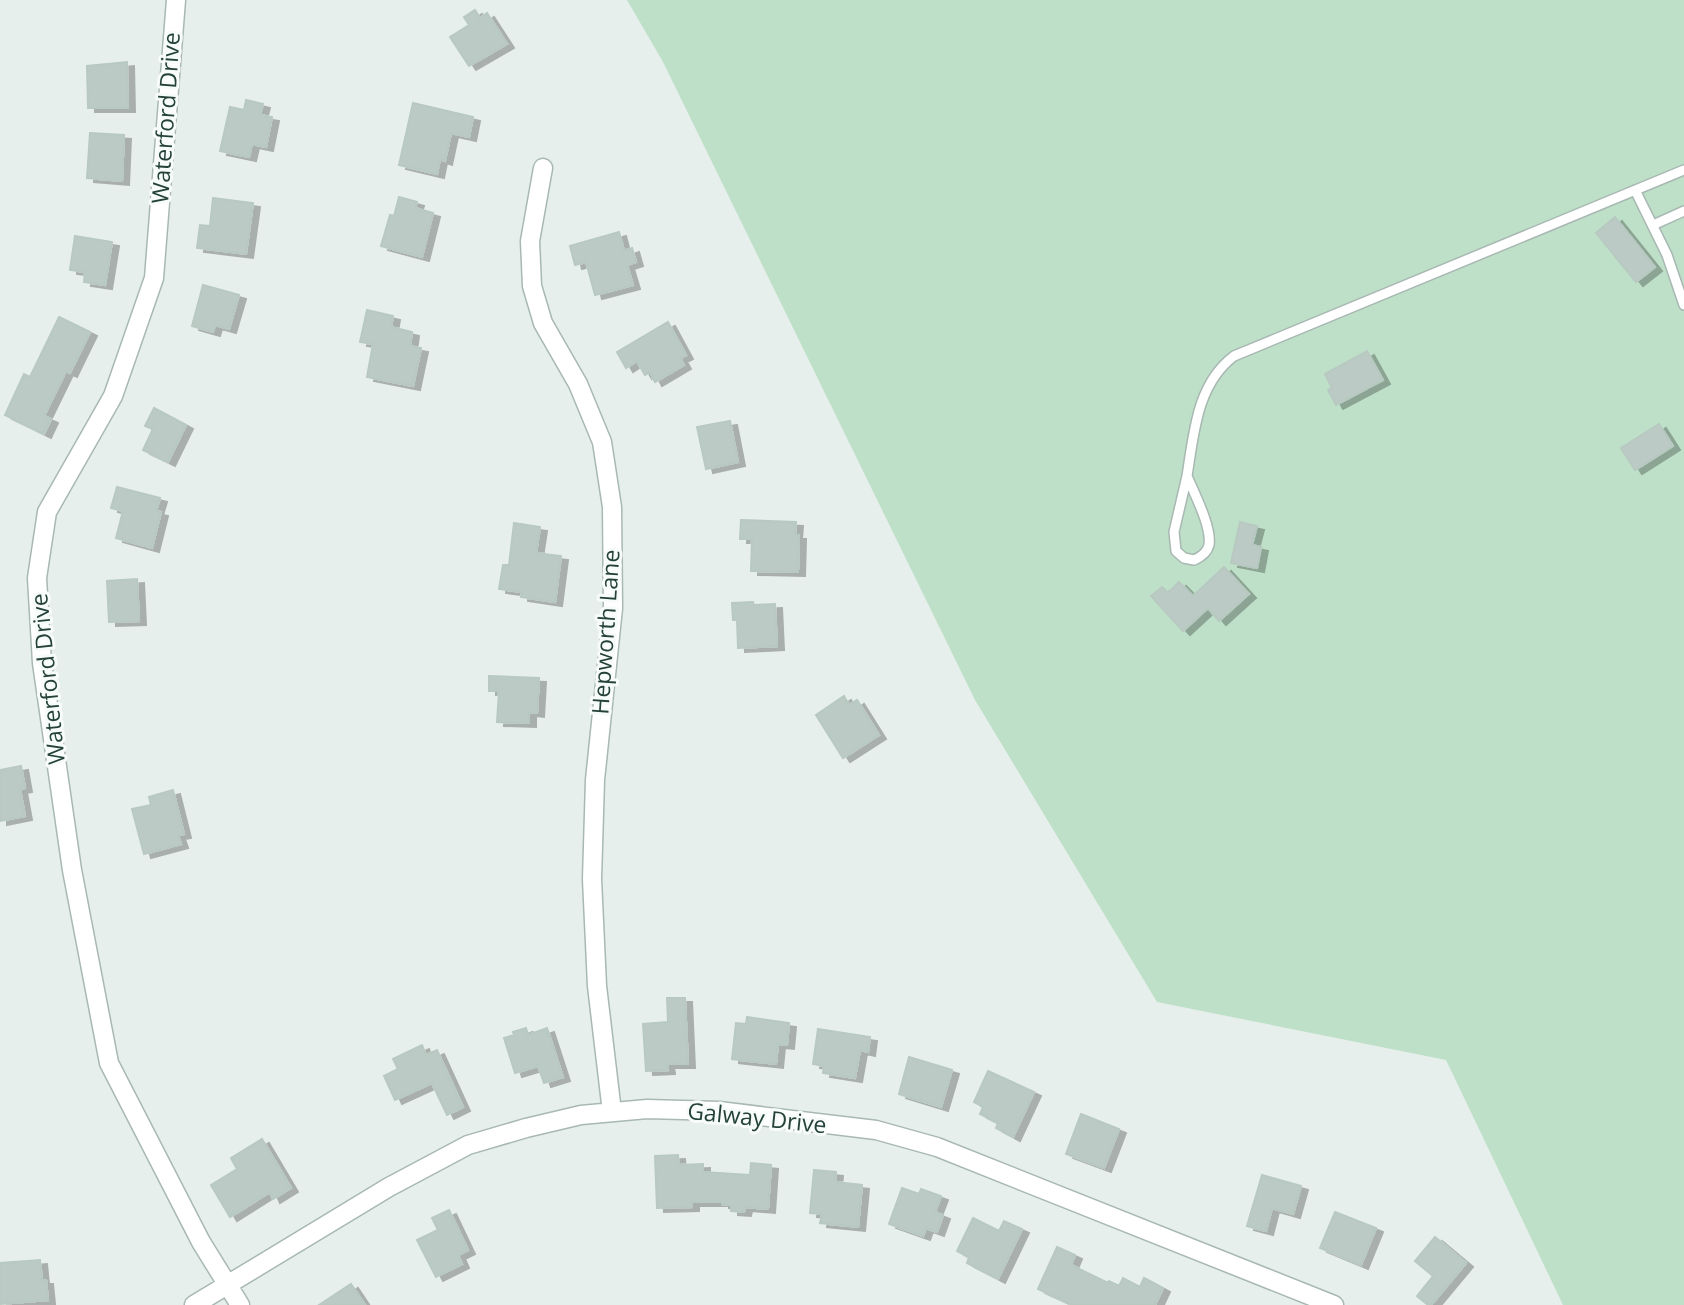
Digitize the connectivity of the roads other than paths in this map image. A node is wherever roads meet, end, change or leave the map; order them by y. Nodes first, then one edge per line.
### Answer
1 (176, 0) edge
2 (543, 168) dead end
3 (1684, 170) edge
4 (1635, 190) junction
5 (1684, 211) edge
6 (1653, 225) junction
7 (1684, 305) edge
8 (1186, 475) junction
9 (612, 1112) junction
10 (228, 1284) junction
11 (194, 1305) edge
12 (240, 1305) edge
13 (1334, 1305) edge

1 - 10 street, Waterford Drive
2 - 9 street, Hepworth Lane
3 - 4 lane
4 - 6 lane
4 - 8 lane
5 - 6 lane
6 - 7 lane
8 - 8 lane
9 - 10 street, Galway Drive
9 - 13 street, Galway Drive
10 - 11 street, Galway Drive
10 - 12 street, Waterford Drive

